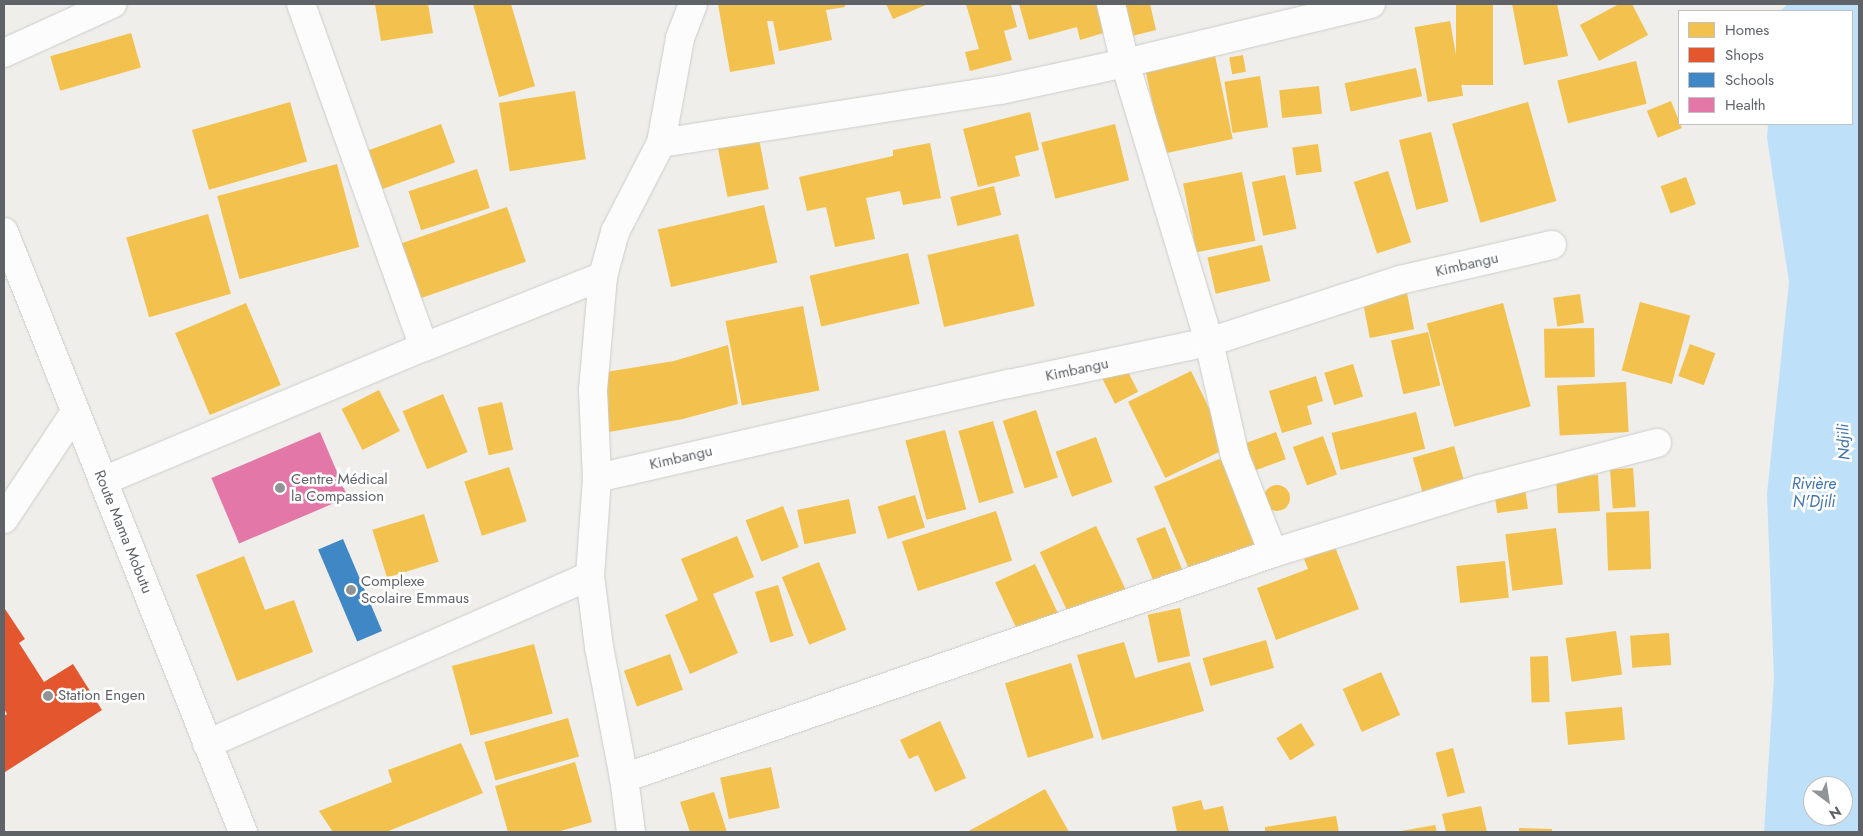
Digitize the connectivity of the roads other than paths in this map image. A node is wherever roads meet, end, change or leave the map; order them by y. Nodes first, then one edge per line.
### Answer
1 (112, 4) edge
2 (301, 4) edge
3 (693, 4) edge
4 (1110, 4) edge
5 (1371, 4) edge
6 (4, 53) edge
7 (1125, 63) junction
8 (660, 143) junction
9 (4, 232) edge
10 (1552, 245) dead end
11 (603, 276) junction
12 (1209, 342) junction
13 (424, 347) junction
14 (75, 412) junction
15 (1657, 443) dead end
16 (597, 478) junction
17 (103, 481) junction
18 (4, 519) edge
19 (1273, 553) junction
20 (590, 576) junction
21 (207, 744) junction
22 (624, 778) junction
23 (243, 832) edge
24 (631, 832) edge

1 - 6 street
2 - 13 street
3 - 8 street
4 - 7 street
5 - 7 street
7 - 8 street
7 - 12 street
8 - 11 street
9 - 14 street, Route Mama Mobutu
10 - 12 street, Kimbangu
11 - 13 street
11 - 16 street
12 - 16 street, Kimbangu
12 - 19 street
13 - 17 street
14 - 17 street, Route Mama Mobutu
14 - 18 street
15 - 19 street
16 - 20 street
17 - 21 street, Route Mama Mobutu
19 - 22 street
20 - 21 street
20 - 22 street
21 - 23 street, Route Mama Mobutu
22 - 24 street

